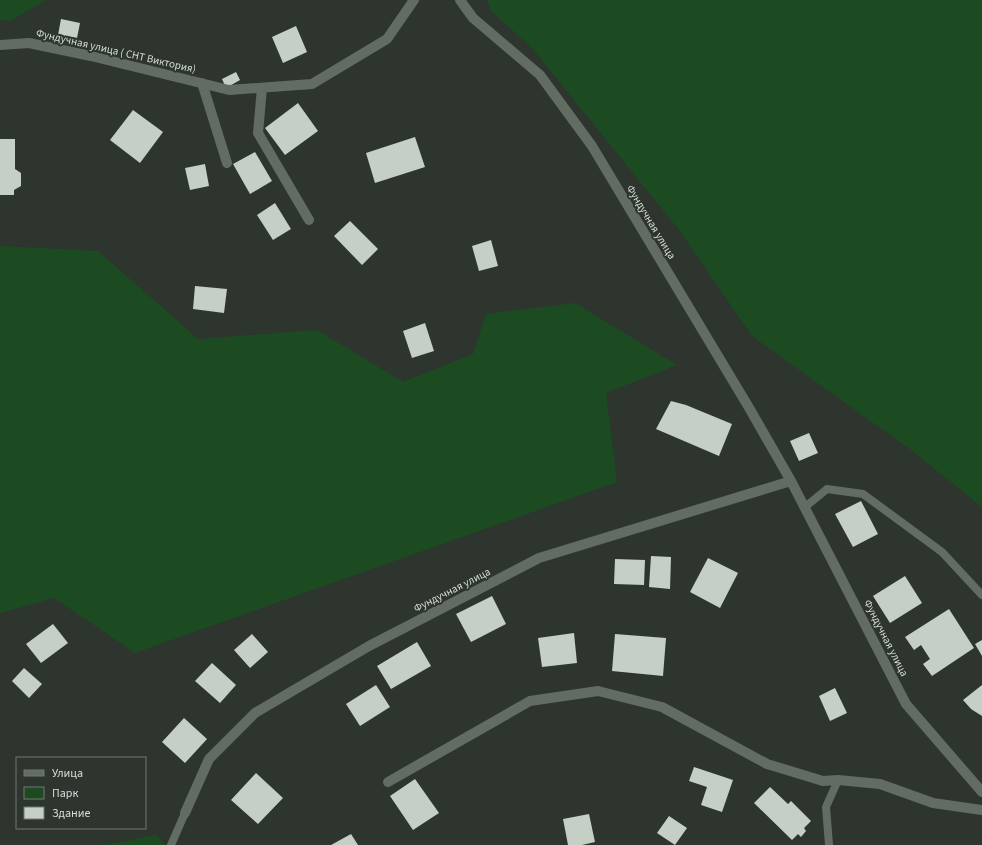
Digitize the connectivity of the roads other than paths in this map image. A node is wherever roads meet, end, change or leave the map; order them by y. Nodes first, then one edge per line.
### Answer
1 (414, 0) edge
2 (460, 0) edge
3 (0, 45) edge
4 (202, 83) junction
5 (262, 88) junction
6 (227, 162) dead end
7 (309, 220) dead end
8 (791, 481) junction
9 (805, 507) junction
10 (982, 595) edge
11 (838, 780) junction
12 (388, 782) dead end
13 (982, 792) edge
14 (982, 810) edge
15 (185, 813) joint
16 (171, 845) edge
17 (829, 845) edge

1 - 5 street, Фундучная улица ( СНТ Виктория)
2 - 8 street, Фундучная улица
3 - 4 street, Фундучная улица ( СНТ Виктория)
4 - 5 street, Фундучная улица ( СНТ Виктория)
4 - 6 street, Фундучная улица ( СНТ Виктория)
5 - 7 street
8 - 9 street, Фундучная улица
8 - 15 street, Фундучная улица
9 - 10 lane
9 - 13 street, Фундучная улица
11 - 12 street
11 - 14 street
11 - 17 lane
15 - 16 lane

